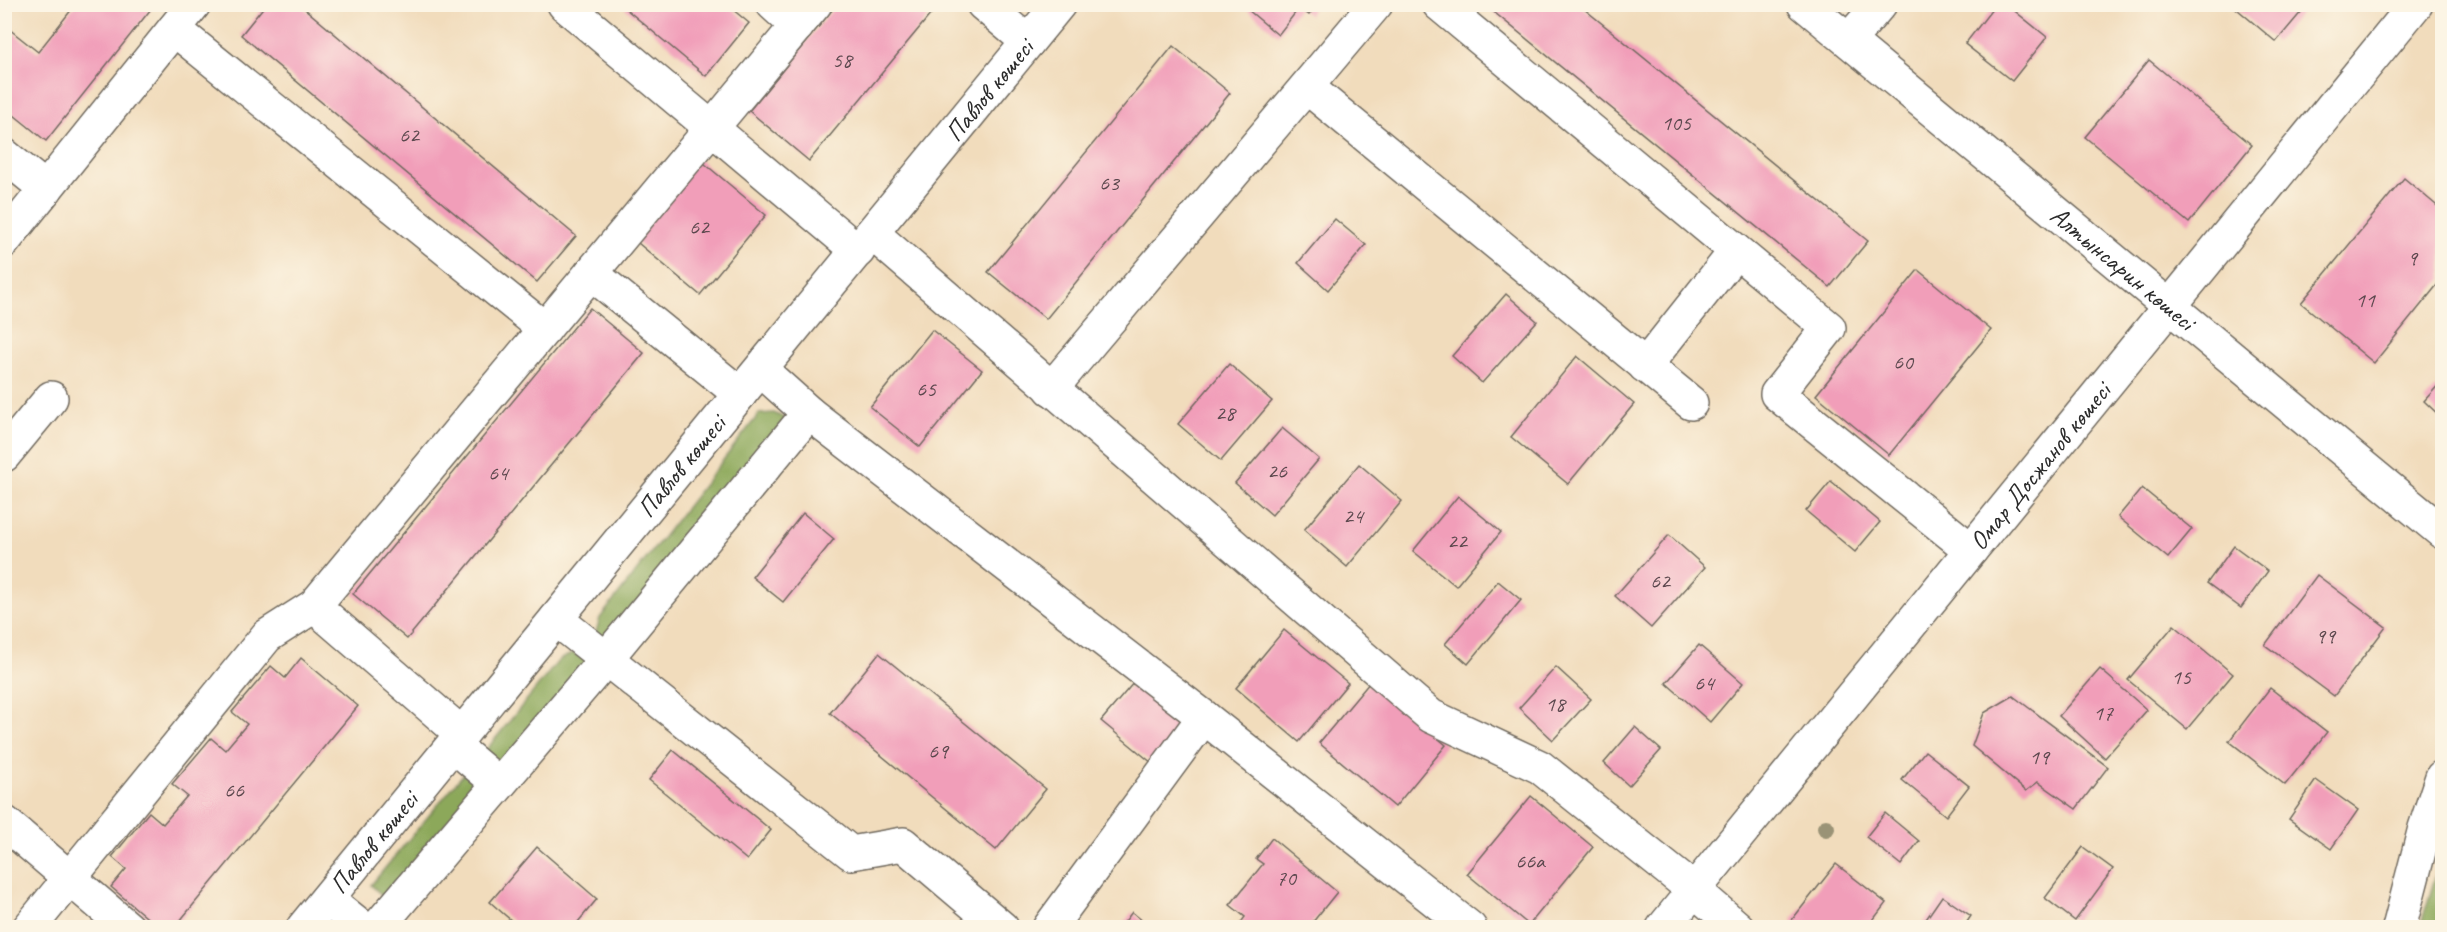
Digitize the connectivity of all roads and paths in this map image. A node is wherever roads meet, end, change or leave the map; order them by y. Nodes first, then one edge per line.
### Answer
1 (564, 4) edge
2 (773, 4) edge
3 (983, 4) edge
4 (1059, 4) edge
5 (1376, 4) edge
6 (1440, 4) edge
7 (1804, 4) edge
8 (1880, 4) edge
9 (2416, 4) edge
10 (806, 15) edge
11 (184, 17) edge
12 (1849, 40) junction
13 (1028, 42) junction
14 (1306, 87) junction
15 (712, 128) junction
16 (4, 155) edge
17 (46, 189) junction
18 (4, 241) edge
19 (865, 242) junction
20 (1736, 251) junction
21 (591, 273) junction
22 (2169, 307) junction
23 (545, 329) junction
24 (1645, 366) junction
25 (751, 382) junction
26 (1051, 389) junction
27 (51, 398) dead end
28 (1691, 403) dead end
29 (809, 413) junction
30 (4, 455) edge
31 (2442, 532) edge
32 (1971, 550) junction
33 (314, 606) junction
34 (556, 619) junction
35 (605, 660) junction
36 (1204, 717) junction
37 (458, 739) junction
38 (2442, 777) edge
39 (499, 784) junction
40 (4, 822) edge
41 (69, 878) junction
42 (1694, 890) junction
43 (327, 899) junction
44 (29, 927) edge
45 (128, 927) edge
46 (303, 927) edge
47 (363, 927) edge
48 (377, 927) edge
49 (1002, 927) edge
50 (1049, 927) edge
51 (1470, 927) edge
52 (1663, 927) edge
53 (1738, 927) edge
54 (2400, 927) edge

1 - 15 street
2 - 10 street
3 - 13 street
4 - 13 street, Павлов көшесі
5 - 14 street
6 - 20 street
7 - 12 street, Алтынсарин көшесі
8 - 12 street
9 - 22 street, Омар Досжанов көшесі
10 - 15 street
11 - 17 street
11 - 23 street
12 - 22 street, Алтынсарин көшесі
13 - 19 street, Павлов көшесі
14 - 24 street
14 - 26 street
15 - 19 street
15 - 21 street
16 - 17 street
17 - 18 street
19 - 25 street, Павлов көшесі
19 - 26 street
20 - 24 street
20 - 32 street
21 - 23 street
21 - 25 street
22 - 31 street, Алтынсарин көшесі
22 - 32 street, Омар Досжанов көшесі
23 - 33 street
24 - 28 street
25 - 29 street
25 - 34 street, Павлов көшесі
26 - 42 street
27 - 30 street
29 - 35 street
29 - 36 street
32 - 42 street, Омар Досжанов көшесі
33 - 37 street
33 - 41 street
34 - 35 street
34 - 37 street, Павлов көшесі
35 - 39 street
35 - 49 street
36 - 50 street
36 - 51 street
37 - 39 street
37 - 43 street, Павлов көшесі
38 - 54 street
39 - 48 street
40 - 41 street
41 - 44 street
41 - 45 street
42 - 52 street, Омар Досжанов көшесі
42 - 53 street
43 - 46 street, Павлов көшесі
43 - 47 street

